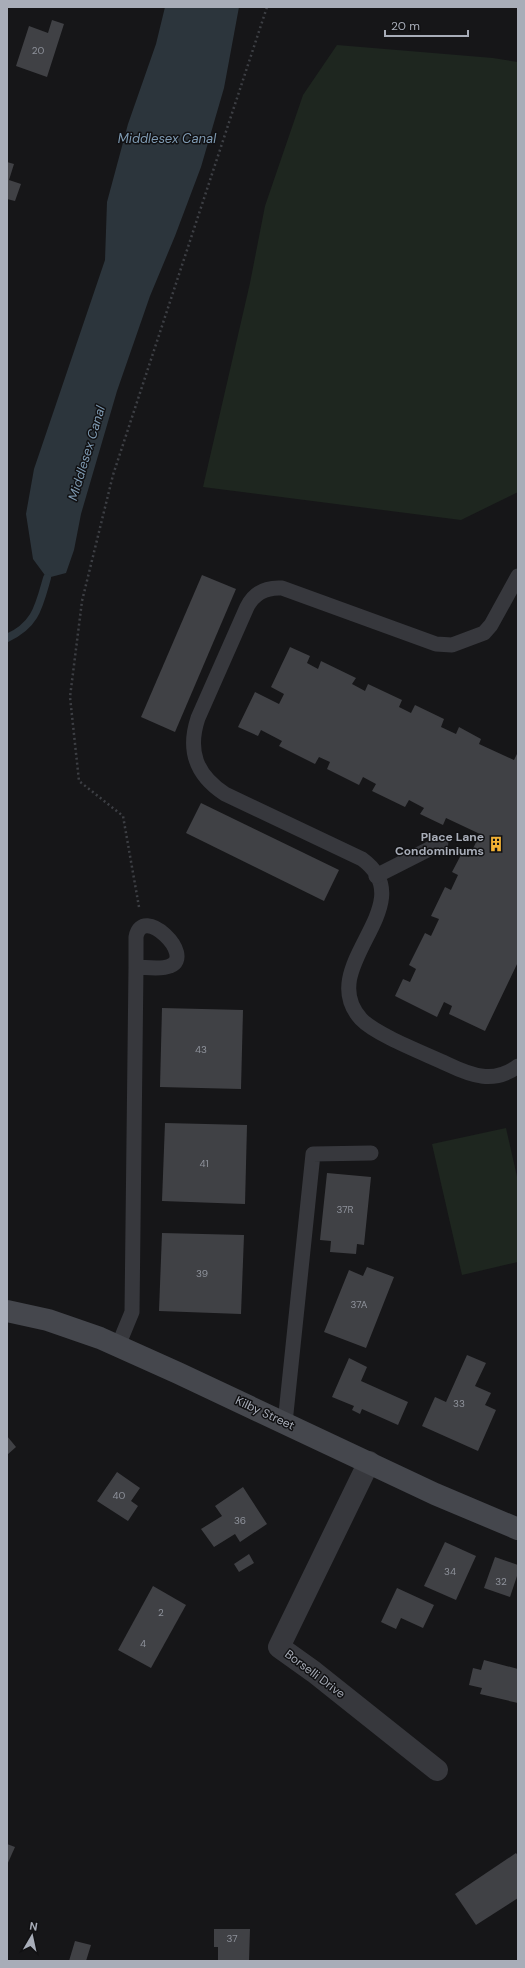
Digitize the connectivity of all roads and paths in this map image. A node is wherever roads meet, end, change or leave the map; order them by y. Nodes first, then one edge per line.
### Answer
1 (267, 7) edge
2 (518, 576) edge
3 (441, 843) dead end
4 (376, 876) junction
5 (142, 927) junction
6 (136, 967) junction
7 (518, 1066) edge
8 (371, 1152) dead end
9 (7, 1311) edge
10 (118, 1346) junction
11 (285, 1423) junction
12 (369, 1462) junction
13 (518, 1529) edge
14 (437, 1770) dead end

1 - 5 path
2 - 4 lane
3 - 4 lane
4 - 7 lane
5 - 6 lane
5 - 6 lane
6 - 10 lane
8 - 11 lane
9 - 10 street, Kilby Street
10 - 11 street, Kilby Street
11 - 12 street, Kilby Street
12 - 13 street, Kilby Street
12 - 14 street, Borselli Drive

